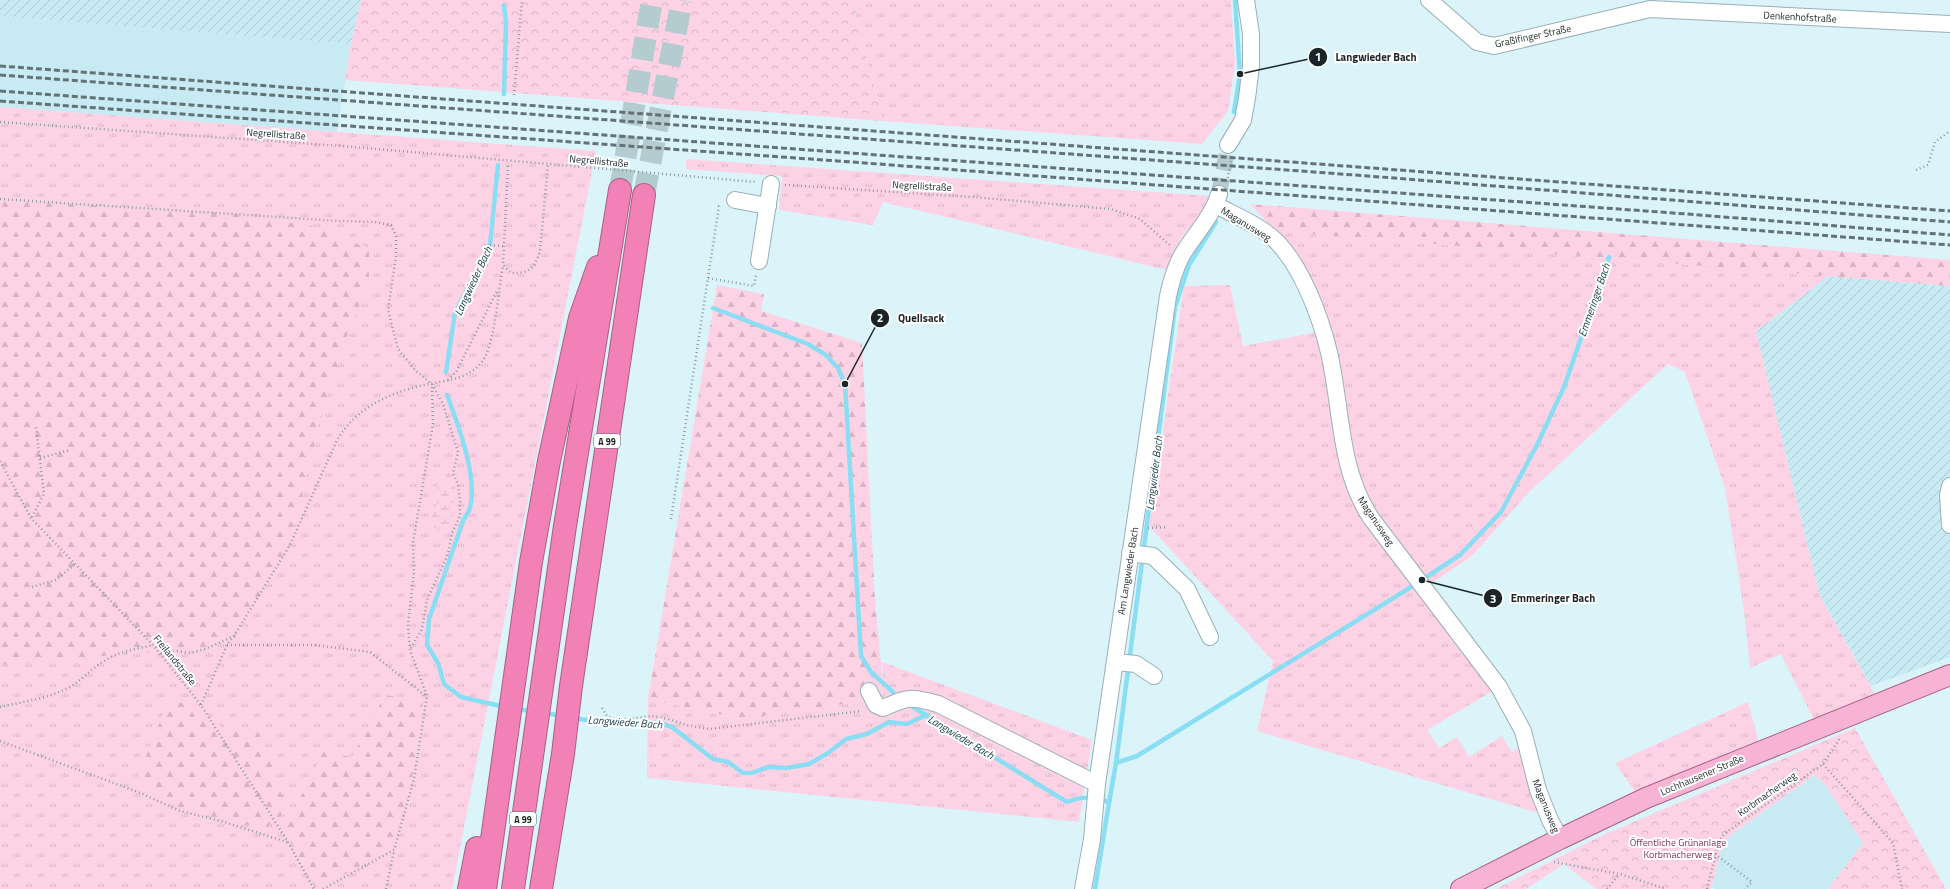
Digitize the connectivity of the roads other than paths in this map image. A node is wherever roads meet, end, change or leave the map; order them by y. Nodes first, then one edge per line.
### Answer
1 (1246, 0) edge
2 (1429, 0) edge
3 (1649, 4) edge
4 (1950, 24) edge
5 (1229, 152) tunnel mouth
6 (771, 184) road end
7 (620, 190) tunnel mouth
8 (644, 195) tunnel mouth
9 (1220, 196) joint
10 (735, 200) road end
11 (768, 206) junction
12 (618, 211) junction
13 (759, 261) road end
14 (1950, 486) edge
15 (1950, 525) edge
16 (1139, 554) junction
17 (1210, 637) dead end
18 (1123, 663) junction
19 (1950, 675) edge
20 (1154, 676) dead end
21 (869, 691) dead end
22 (504, 755) junction
23 (1096, 794) junction
24 (1560, 839) junction
25 (542, 887) edge
26 (469, 889) edge
27 (485, 889) edge
28 (513, 889) edge
29 (1083, 889) edge
30 (1461, 889) edge

1 - 5 street
2 - 3 street, Graßlfinger Straße
3 - 4 street, Denkenhofstraße
6 - 11 street
7 - 12 highway, A 99
8 - 25 highway, A 99
9 - 16 street, Am Langwieder Bach
9 - 24 street, Maganusweg
10 - 11 street
11 - 13 street
12 - 22 highway
12 - 28 highway, A 99
14 - 15 street
16 - 17 street
16 - 18 street, Am Langwieder Bach
18 - 20 street
18 - 23 street, Am Langwieder Bach
19 - 24 main road, Lochhausener Straße
21 - 23 street
22 - 26 highway
22 - 27 highway
23 - 29 street, Am Langwieder Bach
24 - 30 main road, Lochhausener Straße

